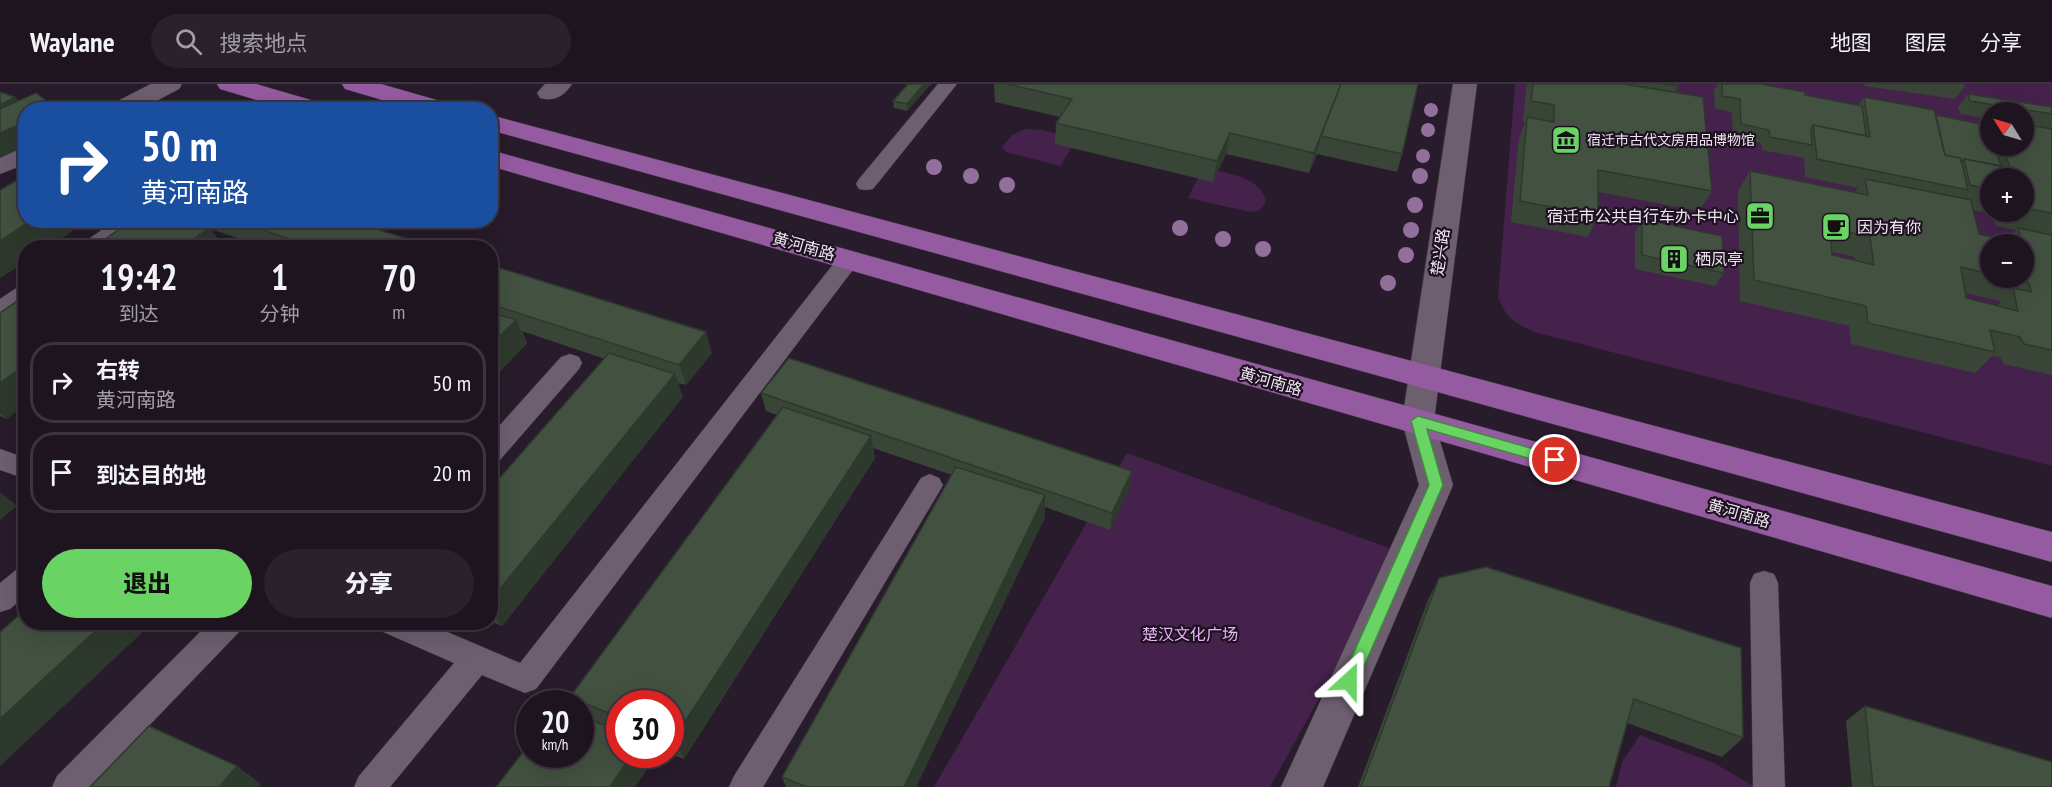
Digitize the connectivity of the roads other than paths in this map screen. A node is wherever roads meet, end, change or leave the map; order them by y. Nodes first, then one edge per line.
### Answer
1 (170, 84) edge
2 (230, 84) edge
3 (354, 84) edge
4 (948, 84) edge
5 (1465, 84) edge
6 (135, 102) edge
7 (292, 102) edge
8 (417, 102) edge
9 (498, 124) edge
10 (18, 158) edge
11 (498, 160) edge
12 (0, 166) edge
13 (866, 184) dead end
14 (120, 228) edge
15 (103, 240) edge
16 (850, 258) junction
17 (18, 297) edge
18 (0, 309) edge
19 (570, 363) dead end
20 (1423, 376) junction
21 (1418, 421) junction
22 (498, 445) edge
23 (930, 485) dead end
24 (2052, 547) edge
25 (1764, 584) dead end
26 (18, 585) edge
27 (0, 600) edge
28 (2052, 602) edge
29 (222, 630) edge
30 (410, 630) edge
31 (477, 658) junction
32 (68, 787) edge
33 (370, 787) edge
34 (745, 787) edge
35 (1302, 787) edge
36 (1769, 787) edge

1 - 6 street
2 - 7 main road
3 - 8 main road
4 - 13 lane
5 - 20 street, 楚兴路
9 - 20 main road
10 - 12 street
11 - 16 main road, 黄河南路
14 - 15 lane
16 - 21 main road, 黄河南路
16 - 31 lane
17 - 18 lane
19 - 22 lane
20 - 21 street, 楚兴路
20 - 24 main road
21 - 28 main road, 黄河南路
21 - 35 street
23 - 34 lane
25 - 36 lane
26 - 27 lane
29 - 32 lane
30 - 31 lane
31 - 33 lane

